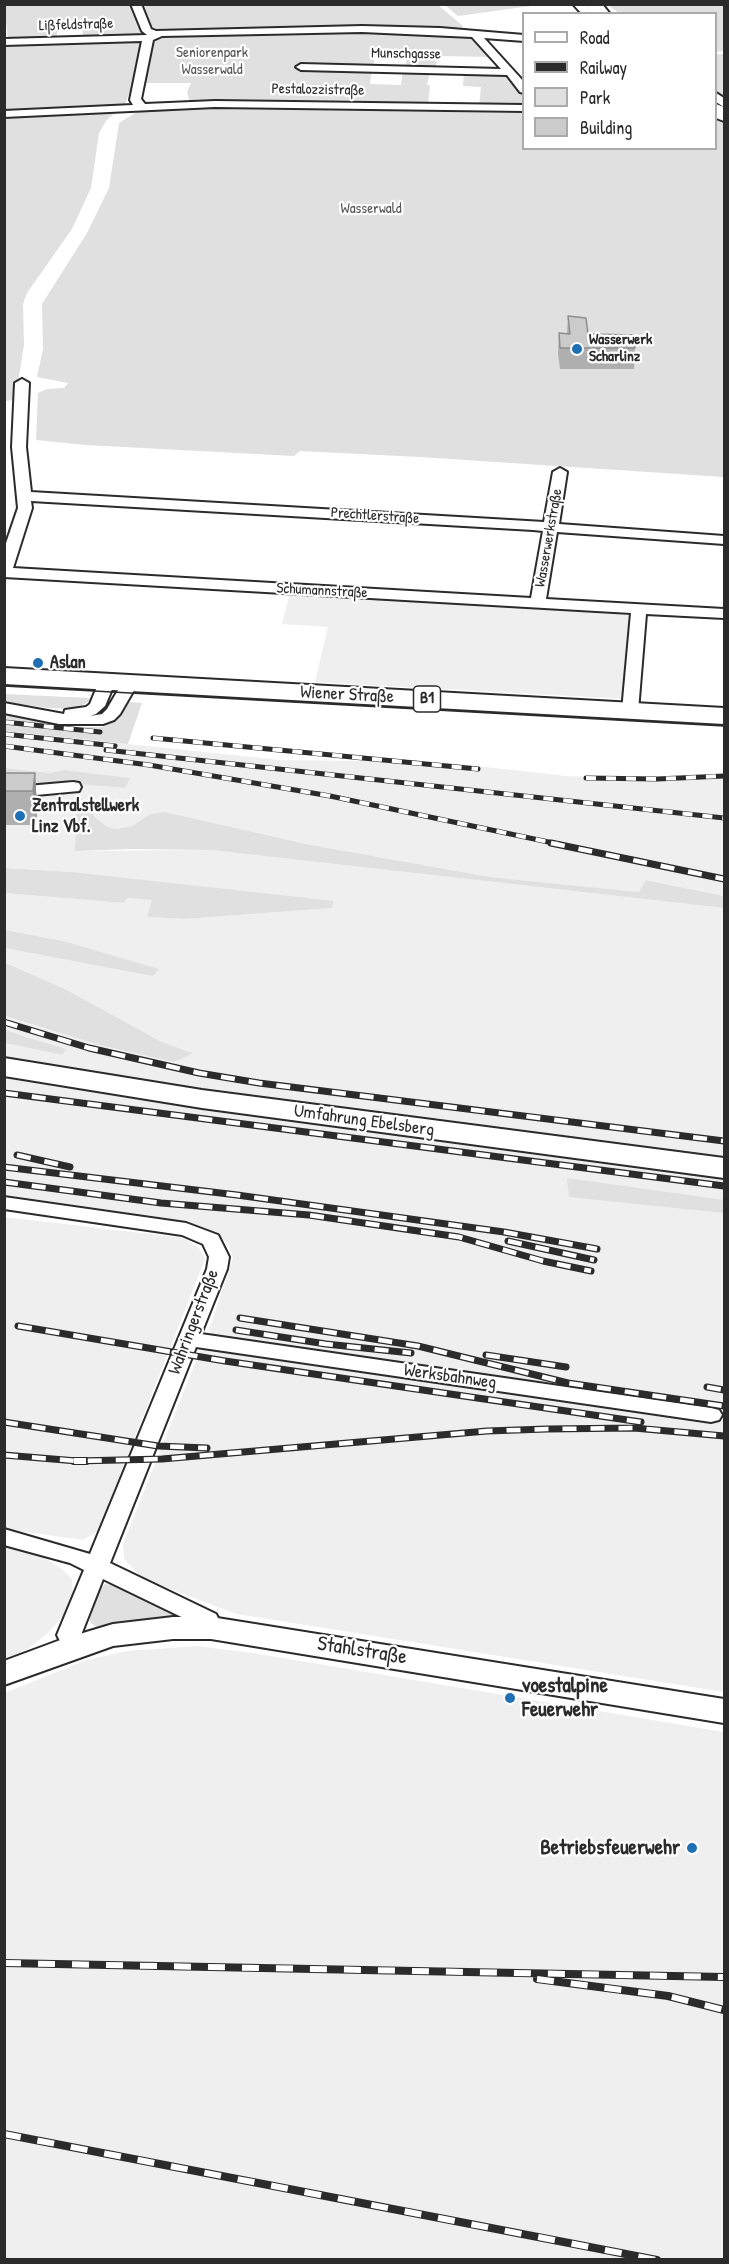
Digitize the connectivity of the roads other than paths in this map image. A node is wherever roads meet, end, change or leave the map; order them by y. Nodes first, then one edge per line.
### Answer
1 (136, 4) edge
2 (475, 34) junction
3 (151, 36) junction
4 (522, 38) edge
5 (4, 42) edge
6 (301, 67) dead end
7 (510, 72) junction
8 (522, 87) edge
9 (141, 106) junction
10 (522, 108) edge
11 (4, 114) edge
12 (22, 383) dead end
13 (21, 464) junction
14 (4, 465) edge
15 (560, 472) dead end
16 (26, 496) junction
17 (550, 528) junction
18 (724, 540) edge
19 (5, 572) edge
20 (538, 604) junction
21 (639, 609) junction
22 (724, 614) edge
23 (4, 676) edge
24 (118, 682) junction
25 (4, 708) edge
26 (630, 711) junction
27 (31, 713) junction
28 (724, 716) edge
29 (73, 787) dead end
30 (4, 793) edge
31 (4, 1067) edge
32 (724, 1168) edge
33 (4, 1203) edge
34 (189, 1339) junction
35 (711, 1415) dead end
36 (4, 1537) edge
37 (96, 1567) junction
38 (211, 1628) junction
39 (74, 1647) junction
40 (4, 1674) edge
41 (724, 1711) edge

1 - 3 street
2 - 3 street, Lißfeldstraße
2 - 4 street, Lißfeldstraße
2 - 7 street
3 - 5 street, Lißfeldstraße
3 - 9 street
6 - 7 street, Munschgasse
7 - 8 street
9 - 10 street, Pestalozzistraße
9 - 11 street, Pestalozzistraße
12 - 13 street
13 - 14 street
13 - 16 street
15 - 17 street, Wasserwerkstraße
16 - 17 street, Prechtlerstraße
16 - 19 street
17 - 18 street, Prechtlerstraße
17 - 20 street, Wasserwerkstraße
19 - 20 street, Schumannstraße
20 - 21 street, Schumannstraße
21 - 22 street, Schumannstraße
21 - 26 street
23 - 24 main road, Wiener Straße / B1
24 - 26 main road, Wiener Straße / B1
24 - 27 street
24 - 27 street
25 - 27 street
26 - 28 main road, Wiener Straße / B1
29 - 30 street
31 - 32 main road, Umfahrung Ebelsberg
33 - 34 street, Wahringerstraße
34 - 35 street, Werksbahnweg
34 - 37 street, Wahringerstraße
36 - 37 street
37 - 38 street
37 - 39 street, Wahringerstraße
38 - 39 street, Stahlstraße
38 - 41 street, Stahlstraße
39 - 40 street, Stahlstraße

